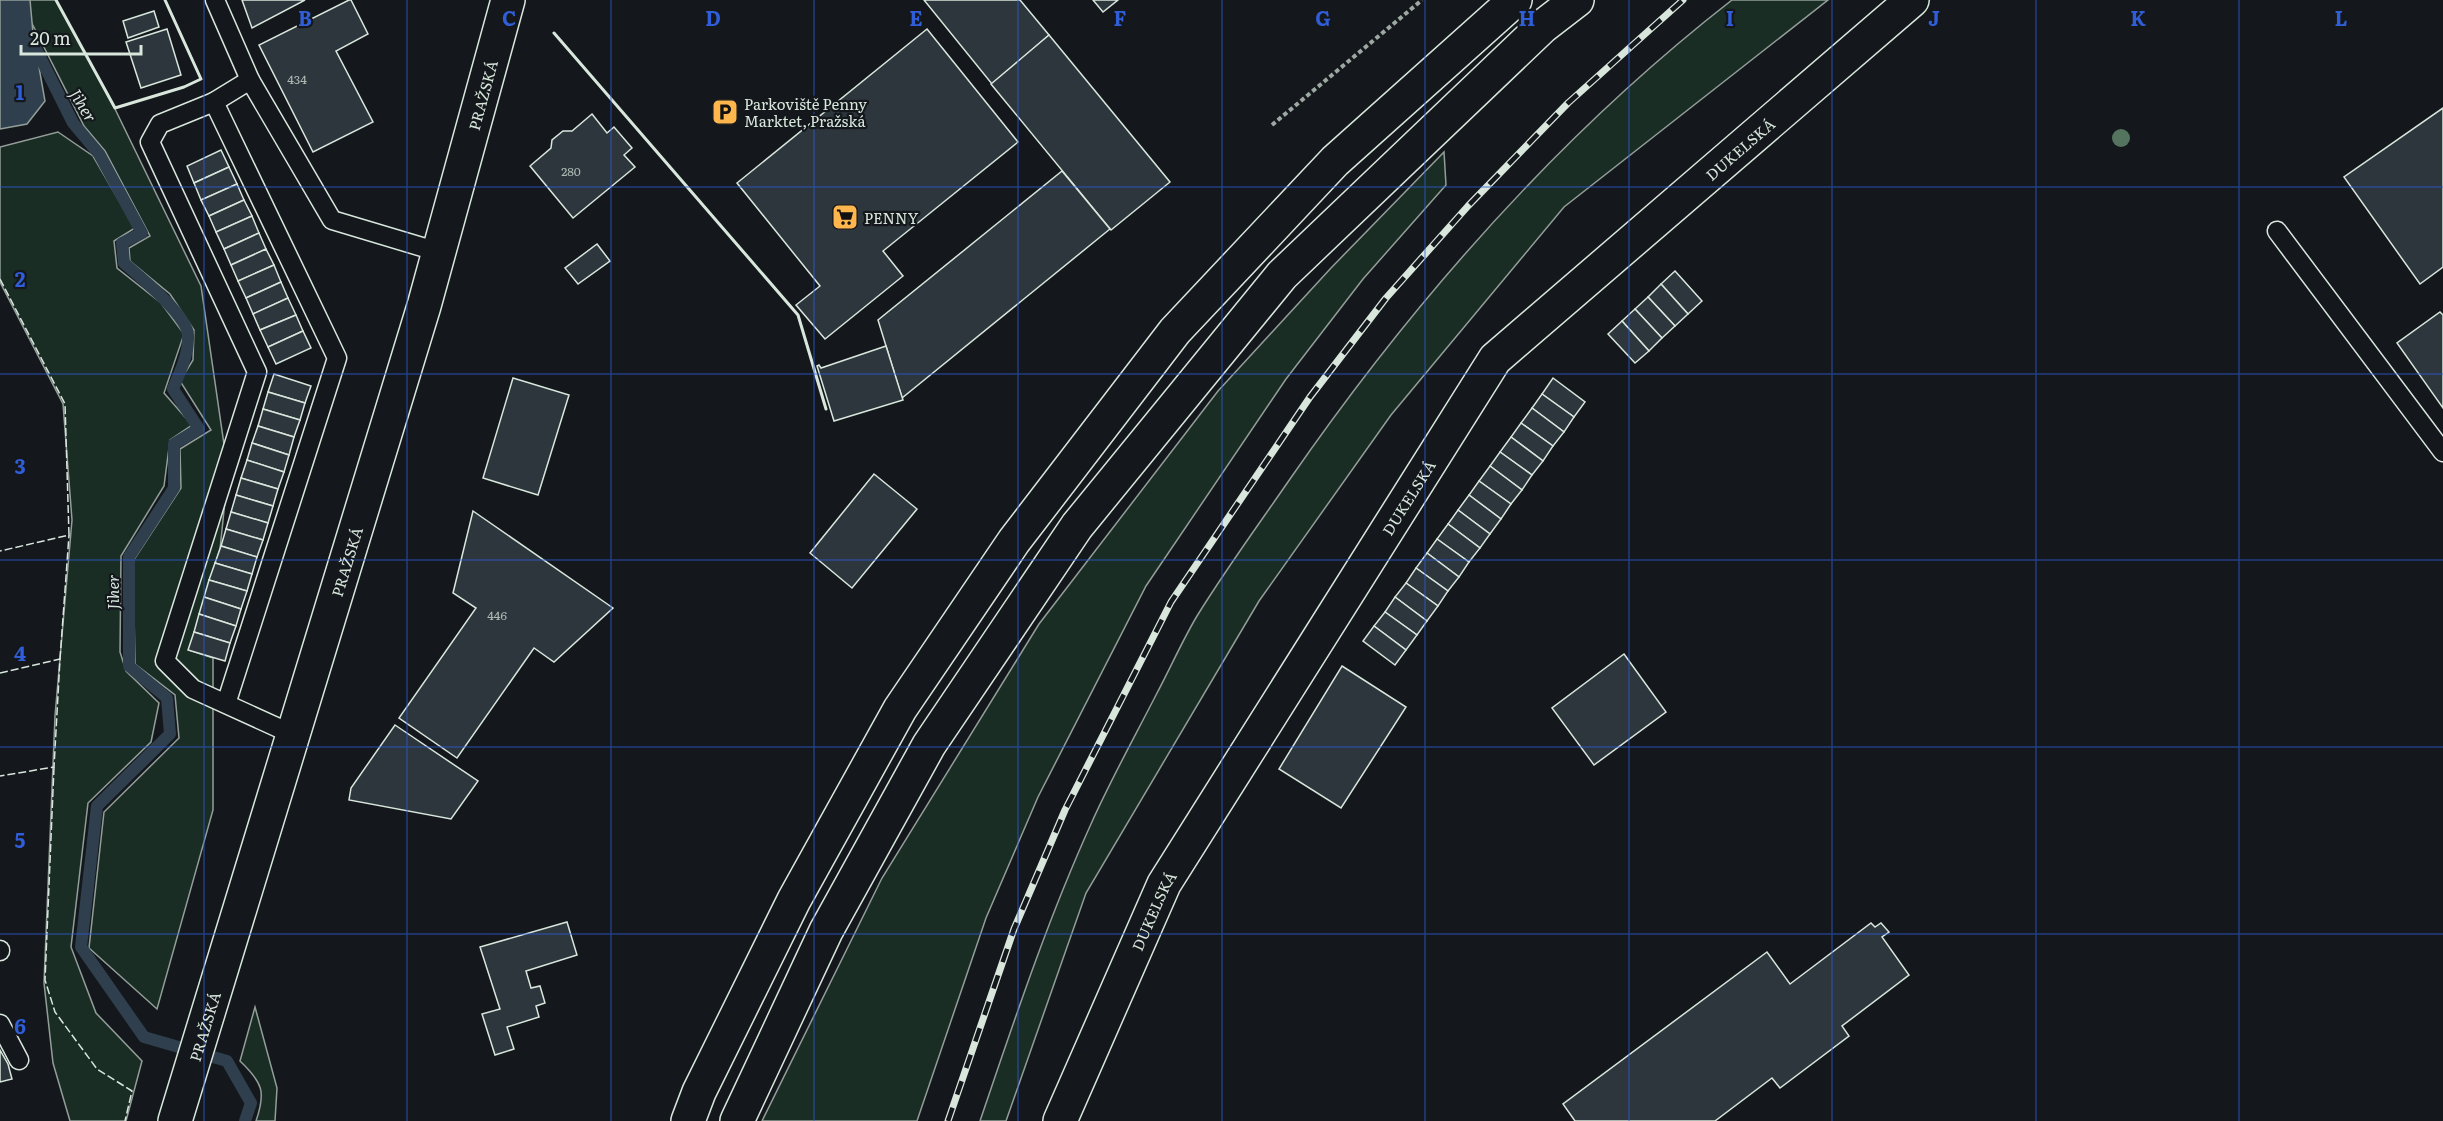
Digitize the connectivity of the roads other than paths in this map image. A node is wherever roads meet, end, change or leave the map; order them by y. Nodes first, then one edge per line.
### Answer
1 (215, 0) edge
2 (508, 0) edge
3 (1515, 0) edge
4 (1577, 0) edge
5 (1912, 0) edge
6 (250, 80) junction
7 (214, 102) junction
8 (2277, 231) dead end
9 (439, 252) junction
10 (2443, 452) edge
11 (226, 704) junction
12 (294, 735) junction
13 (0, 1024) edge
14 (19, 1060) dead end
15 (175, 1121) edge
16 (688, 1121) edge
17 (737, 1121) edge
18 (1060, 1121) edge

1 - 6 lane
2 - 9 main road, PRAŽSKÁ
3 - 16 main road
4 - 17 main road
5 - 18 main road, DUKELSKÁ
6 - 7 lane
6 - 9 lane
7 - 11 lane
7 - 11 lane
8 - 10 lane
9 - 12 main road, PRAŽSKÁ
11 - 12 lane
12 - 15 main road, PRAŽSKÁ
13 - 14 lane

